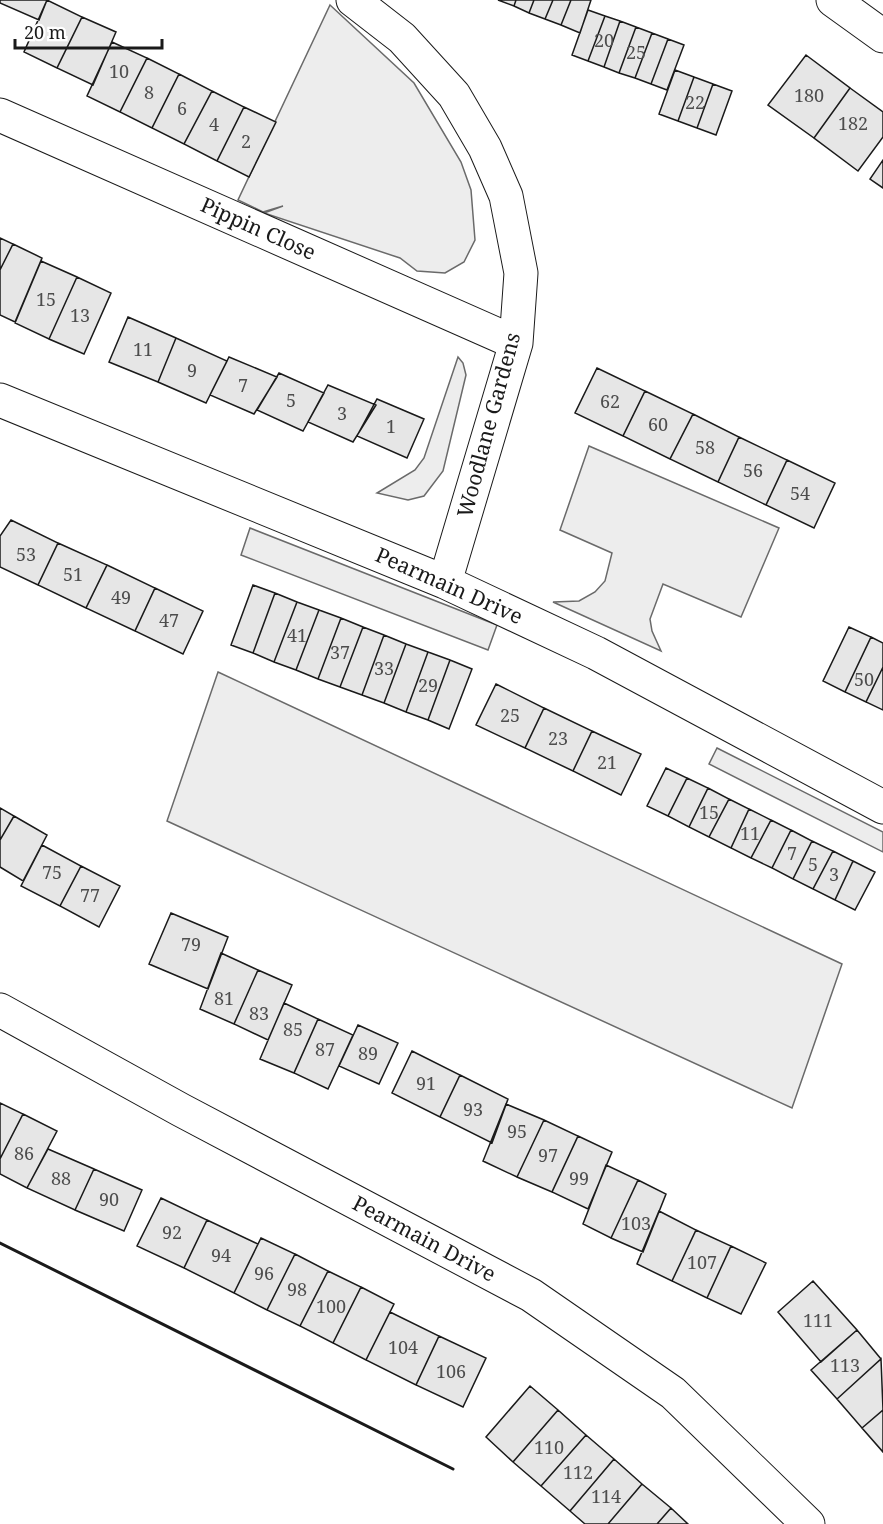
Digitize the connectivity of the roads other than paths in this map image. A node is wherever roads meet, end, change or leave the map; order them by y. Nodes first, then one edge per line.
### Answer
1 (352, 0) edge
2 (832, 0) edge
3 (883, 36) edge
4 (0, 115) edge
5 (516, 343) junction
6 (0, 400) edge
7 (445, 582) junction
8 (883, 807) edge
9 (0, 1010) edge
10 (808, 1524) edge

1 - 5 street, Woodlane Gardens
2 - 3 street
4 - 5 street, Pippin Close
5 - 7 street, Woodlane Gardens
6 - 7 street, Pearmain Drive
7 - 8 street, Pearmain Drive
9 - 10 street, Pearmain Drive

